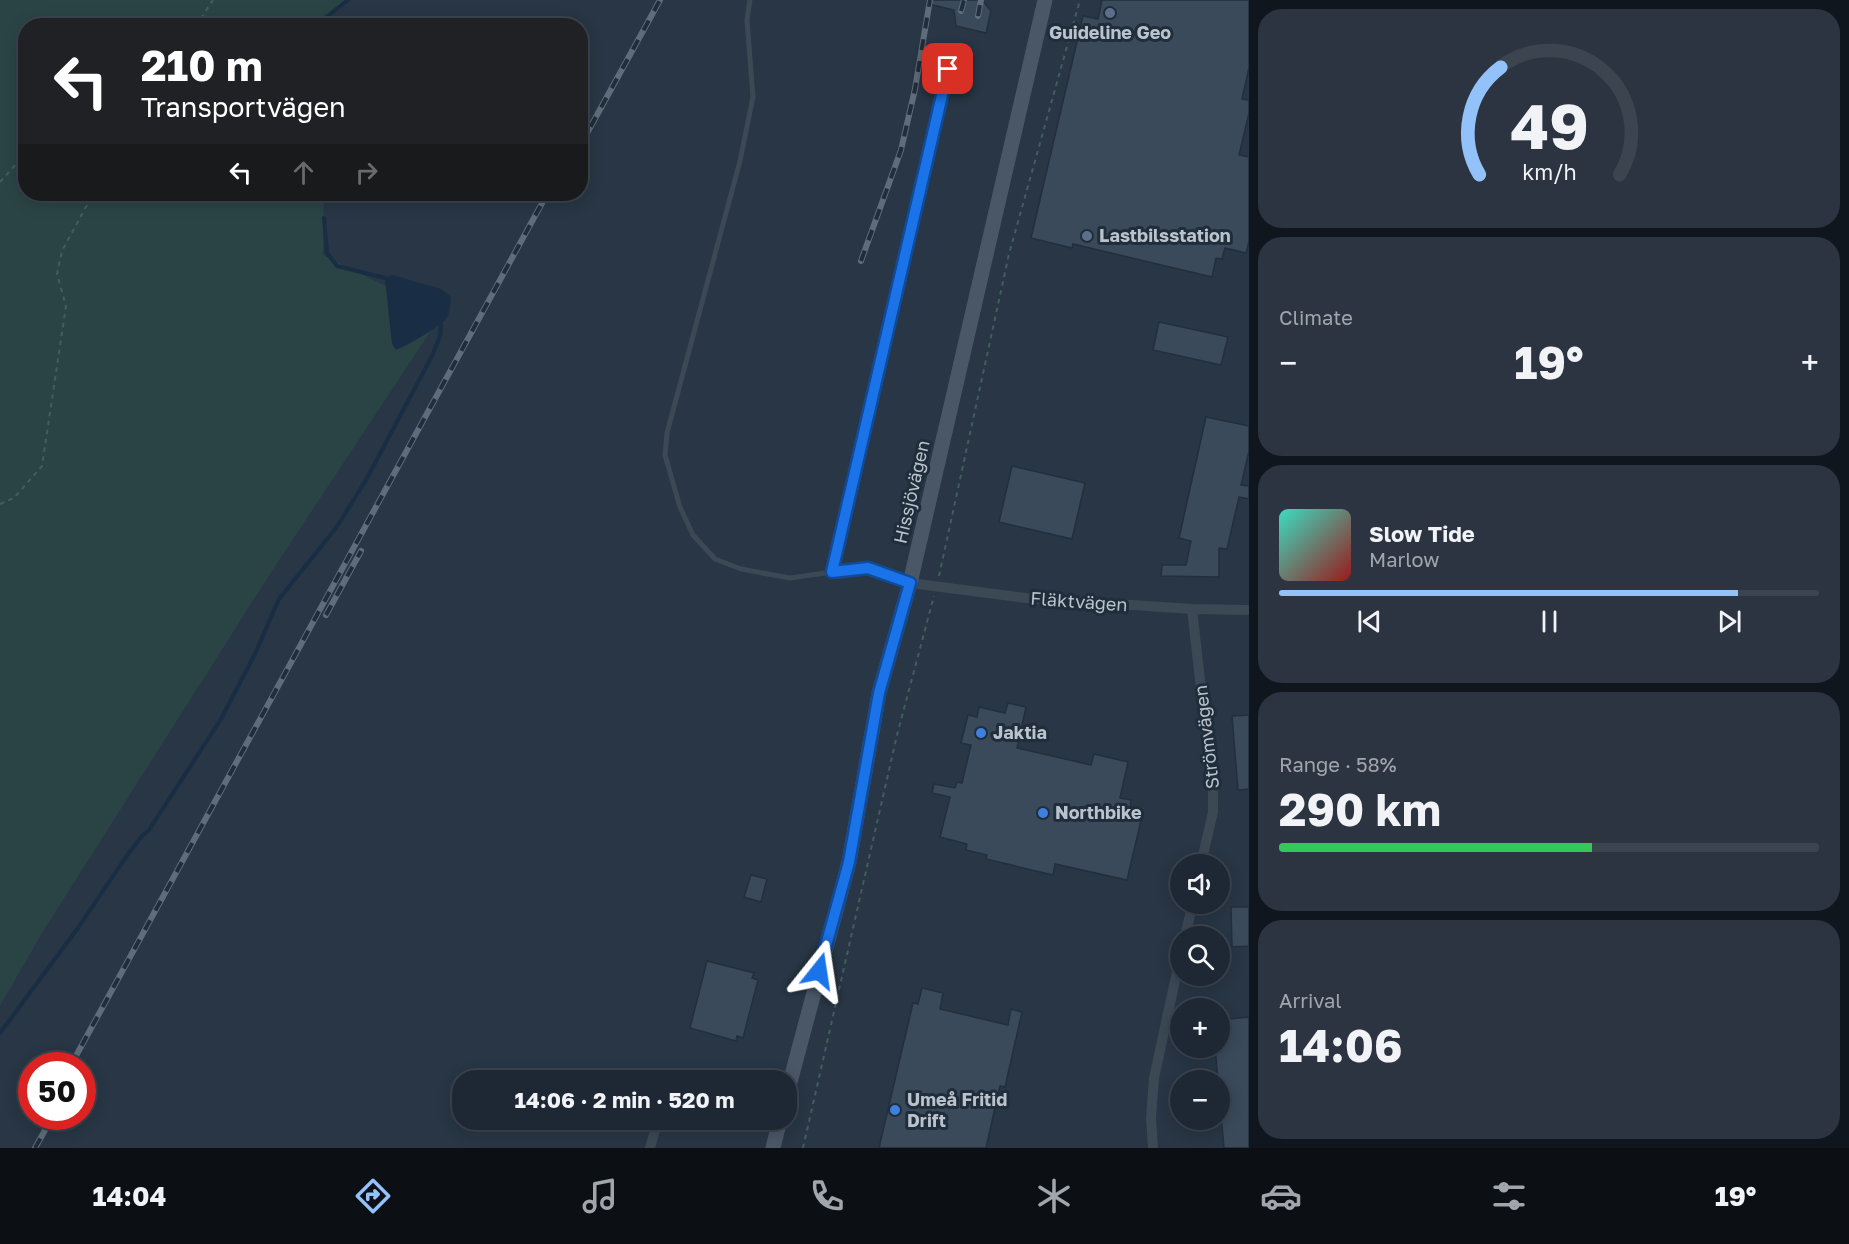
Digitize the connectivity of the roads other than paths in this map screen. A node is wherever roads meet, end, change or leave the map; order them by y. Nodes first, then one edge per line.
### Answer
1 (750, 0) edge
2 (1045, 0) edge
3 (948, 69) dead end
4 (832, 572) junction
5 (910, 583) junction
6 (1192, 609) junction
7 (1249, 610) edge
8 (1203, 854) edge
9 (1174, 986) edge
10 (793, 1070) edge
11 (655, 1130) edge
12 (777, 1130) edge
13 (650, 1148) edge
14 (772, 1148) edge
15 (1153, 1148) edge

1 - 4 lane
2 - 5 main road, Hissjövägen
3 - 4 lane
4 - 5 lane
5 - 6 street, Fläktvägen
5 - 10 main road, Hissjövägen
6 - 7 street, Fläktvägen
6 - 8 street, Strömvägen
9 - 15 street
11 - 13 street
12 - 14 main road

